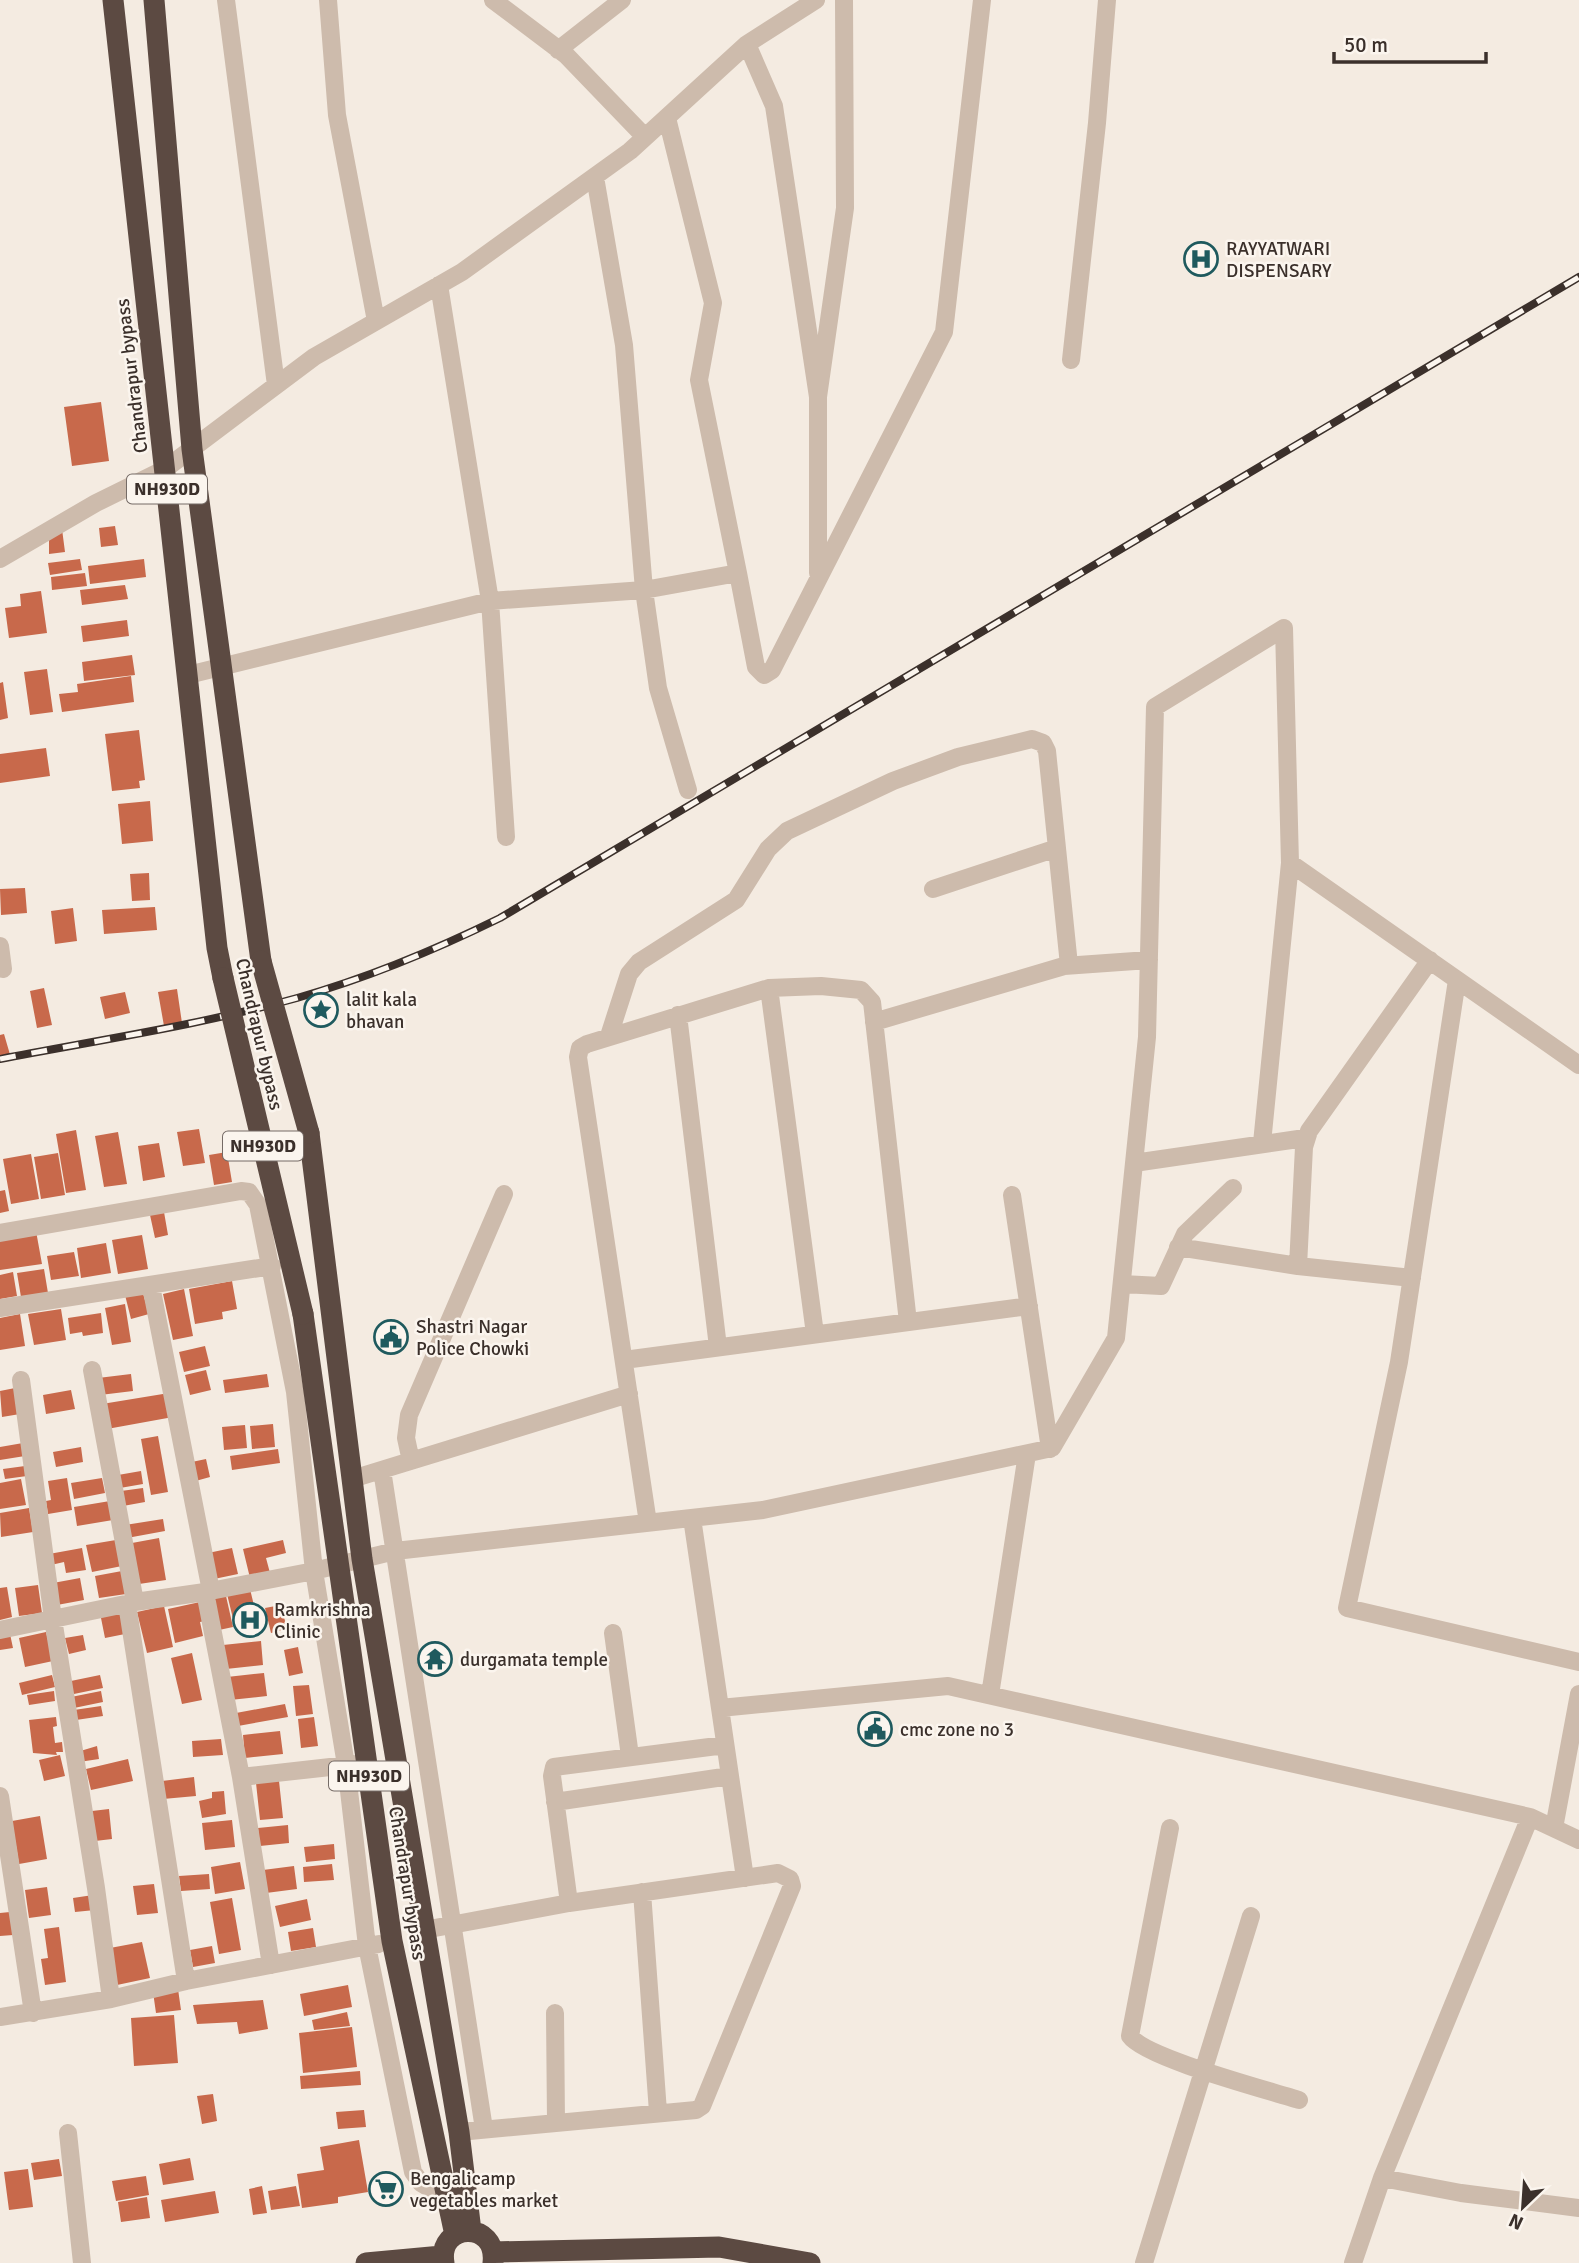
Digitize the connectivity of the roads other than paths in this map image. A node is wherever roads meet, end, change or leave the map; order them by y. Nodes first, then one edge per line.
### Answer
1 (113, 0) edge
2 (154, 0) edge
3 (226, 0) edge
4 (328, 0) edge
5 (493, 0) edge
6 (622, 0) edge
7 (816, 0) edge
8 (844, 0) edge
9 (982, 0) edge
10 (1107, 0) edge
11 (747, 44) junction
12 (558, 50) junction
13 (667, 118) junction
14 (645, 138) junction
15 (595, 177) junction
16 (439, 285) junction
17 (376, 321) junction
18 (1071, 360) dead end
19 (276, 385) junction
20 (818, 397) junction
21 (192, 449) junction
22 (164, 469) junction
23 (2, 554) edge
24 (738, 573) junction
25 (818, 576) junction
26 (644, 590) junction
27 (490, 601) junction
28 (221, 667) junction
29 (188, 675) junction
30 (688, 790) dead end
31 (506, 837) dead end
32 (1057, 848) junction
33 (1290, 863) junction
34 (933, 889) dead end
35 (0, 946) edge
36 (1149, 960) junction
37 (1430, 960) junction
38 (1069, 965) junction
39 (3, 969) dead end
40 (1457, 980) junction
41 (769, 988) junction
42 (678, 1015) junction
43 (874, 1022) junction
44 (609, 1036) junction
45 (1579, 1065) edge
46 (1305, 1138) junction
47 (1262, 1143) junction
48 (1134, 1163) junction
49 (1233, 1188) dead end
50 (504, 1195) dead end
51 (1012, 1195) dead end
52 (0, 1233) edge
53 (1178, 1247) junction
54 (271, 1266) junction
55 (1298, 1266) junction
56 (1412, 1278) junction
57 (1122, 1284) junction
58 (151, 1286) junction
59 (1029, 1306) junction
60 (0, 1308) edge
61 (908, 1322) junction
62 (815, 1334) junction
63 (718, 1347) junction
64 (624, 1360) junction
65 (92, 1370) dead end
66 (21, 1380) dead end
67 (629, 1394) junction
68 (1050, 1449) junction
69 (1027, 1454) junction
70 (411, 1461) junction
71 (382, 1470) junction
72 (352, 1479) junction
73 (692, 1518) junction
74 (648, 1523) junction
75 (395, 1551) junction
76 (362, 1559) junction
77 (339, 1565) junction
78 (314, 1571) junction
79 (208, 1592) junction
80 (131, 1603) junction
81 (53, 1619) junction
82 (0, 1630) edge
83 (613, 1633) dead end
84 (1579, 1662) edge
85 (1579, 1694) edge
86 (990, 1695) junction
87 (720, 1708) junction
88 (725, 1745) junction
89 (630, 1756) junction
90 (367, 1763) junction
91 (346, 1765) junction
92 (730, 1776) junction
93 (241, 1777) junction
94 (0, 1796) edge
95 (555, 1802) junction
96 (1530, 1817) junction
97 (1170, 1828) dead end
98 (1554, 1828) junction
99 (1579, 1840) edge
100 (746, 1878) junction
101 (642, 1892) junction
102 (569, 1903) junction
103 (1251, 1916) dead end
104 (453, 1924) junction
105 (424, 1930) junction
106 (392, 1941) junction
107 (367, 1946) junction
108 (271, 1965) junction
109 (186, 1981) junction
110 (111, 1999) junction
111 (33, 2013) junction
112 (555, 2013) dead end
113 (0, 2017) edge
114 (1205, 2070) junction
115 (1299, 2100) dead end
116 (658, 2112) junction
117 (556, 2122) junction
118 (484, 2129) junction
119 (459, 2132) junction
120 (68, 2133) dead end
121 (1382, 2178) junction
122 (448, 2199) junction
123 (1579, 2208) edge
124 (463, 2233) junction
125 (493, 2258) edge
126 (443, 2259) edge
127 (82, 2263) edge
128 (366, 2263) edge
129 (810, 2263) edge
130 (1144, 2263) edge
131 (1353, 2263) edge

1 - 22 highway, Chandrapur bypass / NH930D
2 - 21 highway, Chandrapur bypass / NH930D
3 - 19 street
4 - 17 street
5 - 12 street
6 - 12 street
7 - 11 street
8 - 20 street
9 - 25 street
10 - 18 street
11 - 13 street
11 - 20 street
12 - 14 street
13 - 14 street
13 - 24 street
14 - 15 street
15 - 16 street
15 - 26 street
16 - 17 street
16 - 27 street
17 - 19 street
19 - 21 street
20 - 25 street
21 - 22 street
21 - 28 highway, Chandrapur bypass / NH930D
22 - 23 street
22 - 29 highway, Chandrapur bypass / NH930D
24 - 25 street
24 - 26 street
26 - 27 street
26 - 30 street
27 - 28 street
27 - 31 street
28 - 29 street
28 - 72 highway, Chandrapur bypass / NH930D, bridge
29 - 77 highway, Chandrapur bypass / NH930D, bridge
32 - 34 street
32 - 38 street
32 - 44 street
33 - 36 street
33 - 37 street
33 - 47 street
35 - 39 street
36 - 38 street
36 - 48 street
37 - 40 street
37 - 46 street
38 - 43 street
40 - 45 street
40 - 56 street
41 - 42 street
41 - 43 street
41 - 62 street
42 - 44 street
42 - 63 street
43 - 61 street
44 - 64 street
46 - 47 street
46 - 55 street
47 - 48 street
48 - 57 street
49 - 53 street
50 - 70 street
51 - 59 street
52 - 54 street
53 - 55 street
53 - 57 street
54 - 58 street
54 - 78 street
55 - 56 street
56 - 84 street
57 - 68 street
58 - 60 street
58 - 79 street
59 - 61 street
59 - 68 street
61 - 62 street
62 - 63 street
63 - 64 street
64 - 67 street
65 - 80 street
66 - 81 street
67 - 70 street
67 - 74 street
68 - 69 street
69 - 73 street
69 - 86 street
70 - 71 street
71 - 72 street
71 - 75 street
72 - 76 highway, Chandrapur bypass / NH930D
73 - 74 street
73 - 87 street
74 - 75 street
75 - 76 street
75 - 104 street
76 - 77 street
76 - 105 highway, Chandrapur bypass / NH930D
77 - 78 street
77 - 90 highway, Chandrapur bypass / NH930D
78 - 79 street
78 - 91 street
79 - 80 street
79 - 93 street
80 - 81 street
80 - 109 street
81 - 82 street
81 - 110 street
83 - 89 street
85 - 98 street
86 - 87 street
86 - 96 street
87 - 88 street
88 - 89 street
88 - 92 street
89 - 95 street
90 - 91 street
90 - 106 highway, Chandrapur bypass / NH930D
91 - 93 street
91 - 107 street
92 - 95 street
92 - 100 street
93 - 108 street
94 - 111 street
95 - 102 street
96 - 98 street
96 - 121 street
97 - 114 street
98 - 99 street
100 - 101 street
100 - 116 street
101 - 102 street
101 - 116 street
102 - 104 street
103 - 114 street
104 - 105 street
104 - 118 street
105 - 119 highway, Chandrapur bypass / NH930D
106 - 107 street
106 - 122 highway, Chandrapur bypass / NH930D
107 - 108 street
107 - 122 street
108 - 109 street
109 - 110 street
110 - 111 street
111 - 113 street
112 - 117 street
114 - 115 street
114 - 130 street
116 - 117 street
117 - 118 street
118 - 119 street
119 - 124 highway, Chandrapur bypass / NH930D
120 - 127 street
121 - 123 street
121 - 131 street
122 - 124 highway, Chandrapur bypass / NH930D
124 - 125 highway
124 - 126 highway
125 - 129 highway
126 - 128 highway

